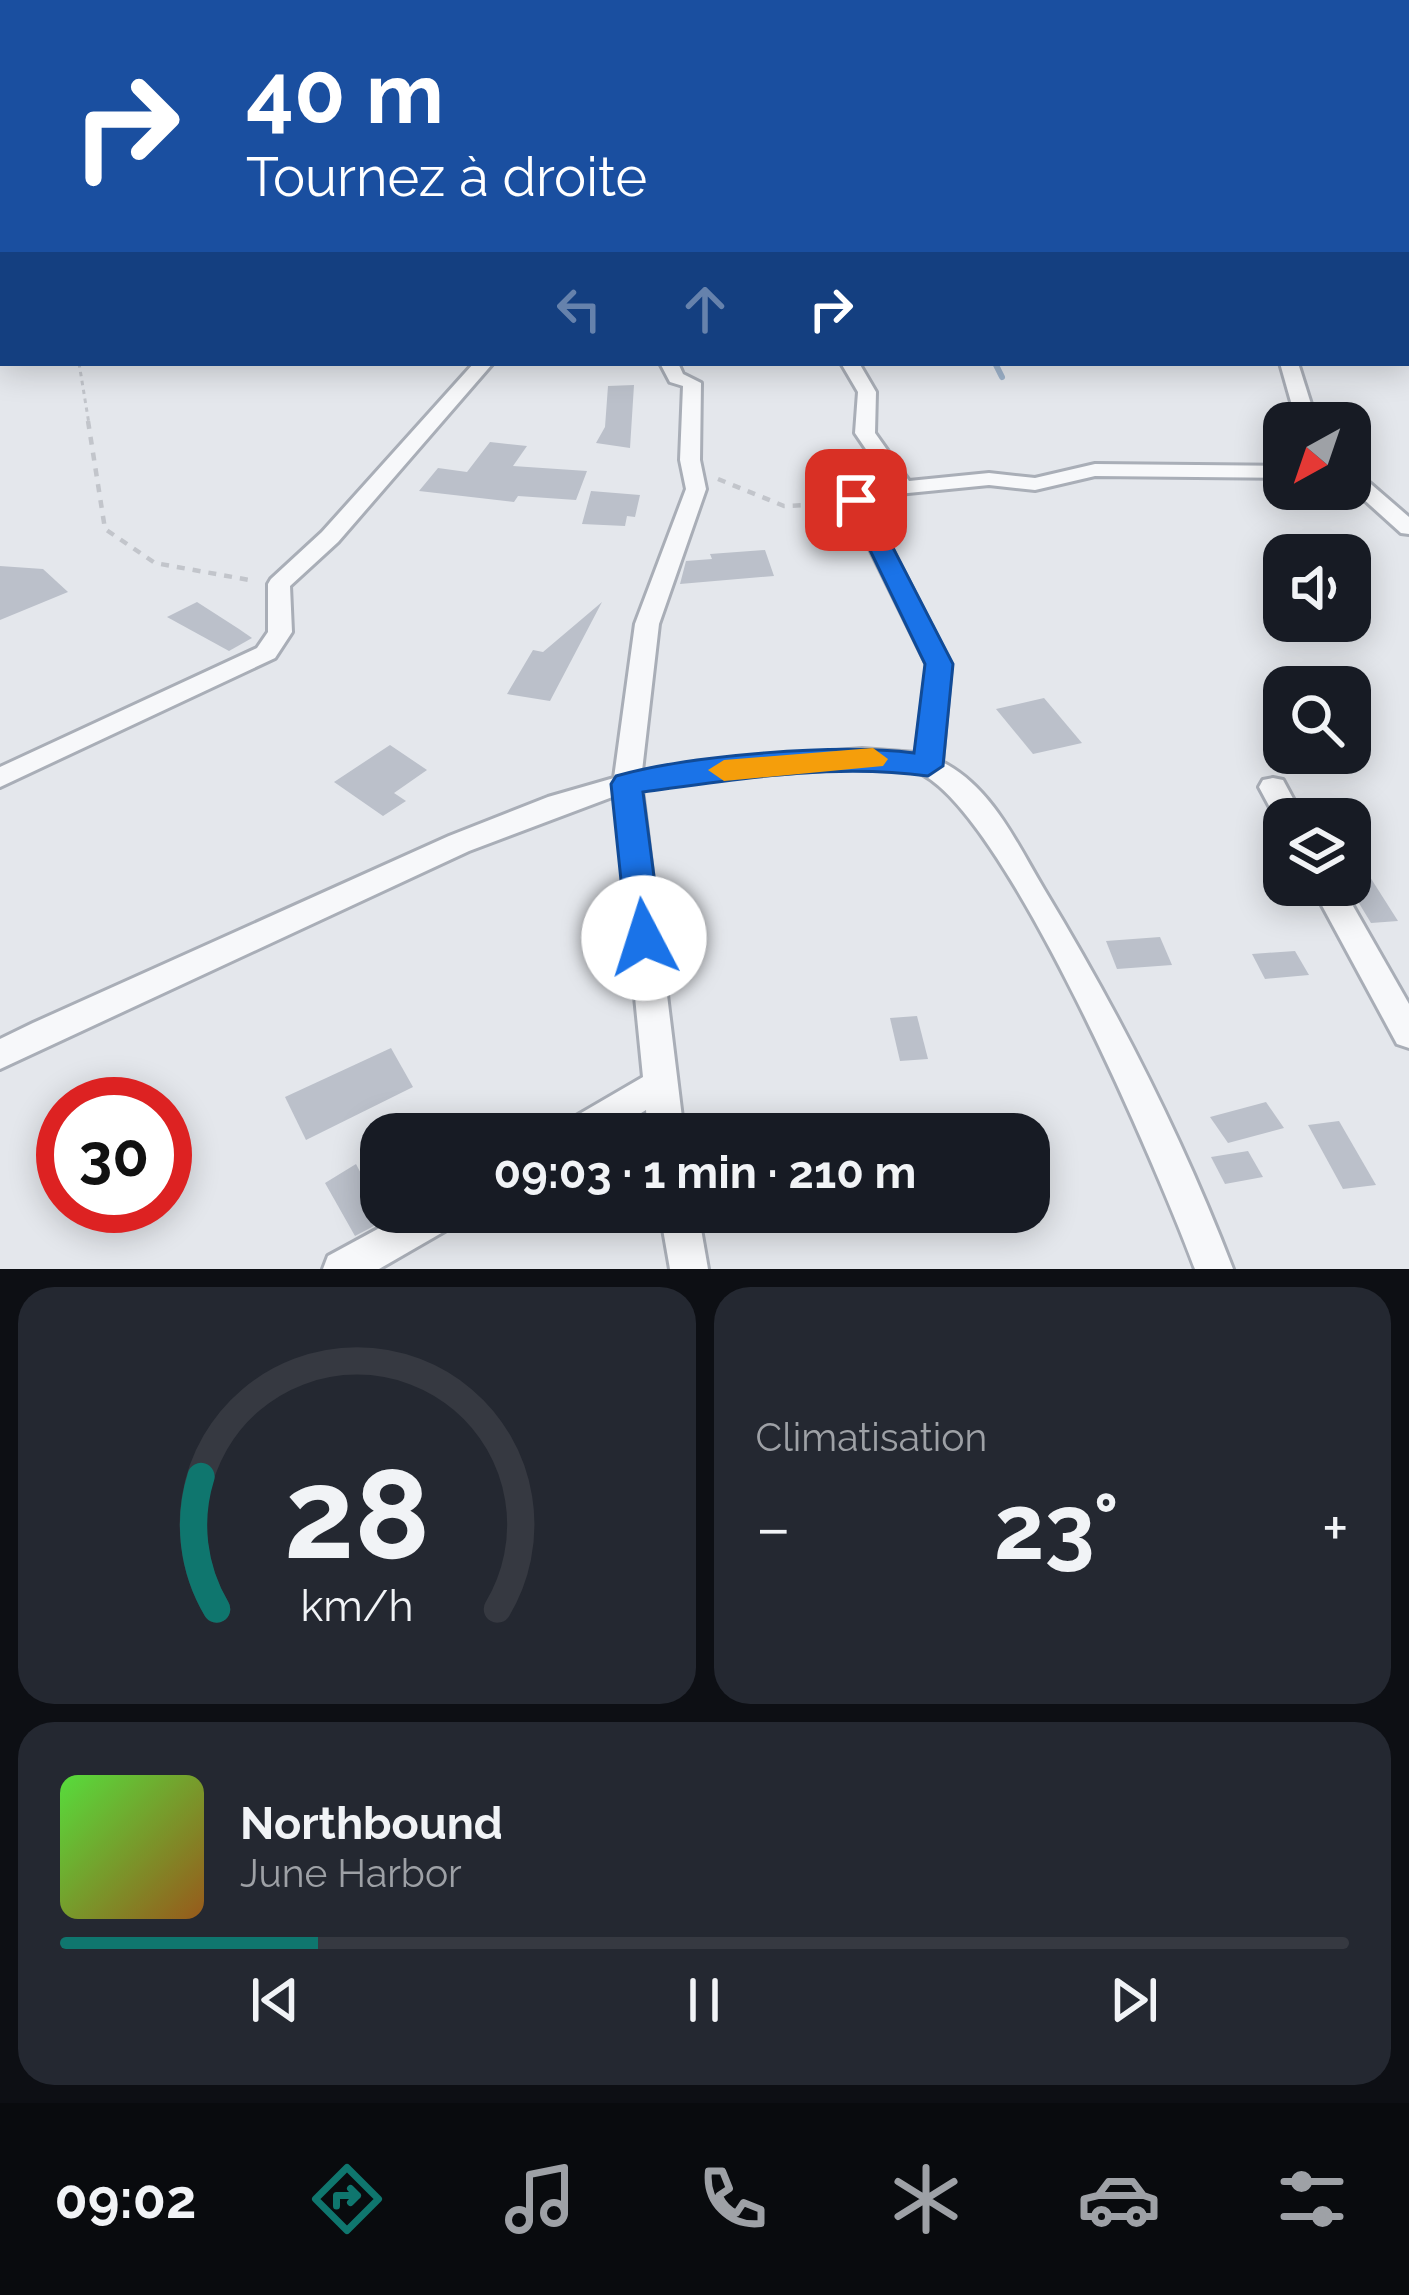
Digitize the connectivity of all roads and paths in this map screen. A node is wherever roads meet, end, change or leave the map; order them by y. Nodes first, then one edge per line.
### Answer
1 (80, 366) edge
2 (481, 366) edge
3 (670, 366) edge
4 (852, 366) edge
5 (1290, 366) edge
6 (1301, 402) edge
7 (690, 460) junction
8 (1263, 472) edge
9 (896, 488) junction
10 (1371, 495) edge
11 (856, 500) junction
12 (1409, 528) edge
13 (279, 584) junction
14 (928, 766) junction
15 (0, 778) edge
16 (627, 784) junction
17 (1273, 787) dead end
18 (1279, 798) edge
19 (1338, 906) edge
20 (1409, 1034) edge
21 (0, 1054) edge
22 (657, 1086) junction
23 (611, 1113) edge
24 (662, 1113) edge
25 (406, 1233) edge
26 (683, 1233) edge
27 (342, 1269) edge
28 (689, 1269) edge
29 (1214, 1269) edge

1 - 13 path
2 - 13 street
3 - 7 street
4 - 9 street
5 - 6 street
7 - 11 path
7 - 16 street
8 - 9 street
9 - 11 street
10 - 12 street
11 - 14 street
13 - 15 street
14 - 16 street
14 - 29 street
16 - 21 street
16 - 22 street
17 - 18 street
19 - 20 street
22 - 23 street
22 - 24 street
25 - 27 street
26 - 28 street

